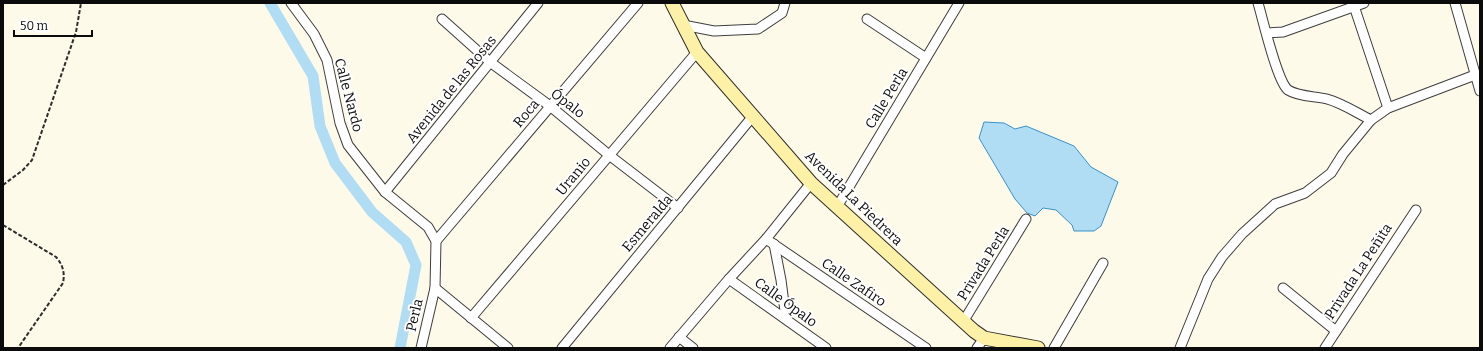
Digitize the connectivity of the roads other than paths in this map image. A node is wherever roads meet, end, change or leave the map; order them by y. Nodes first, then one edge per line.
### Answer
1 (291, 3) edge
2 (538, 3) edge
3 (638, 3) edge
4 (672, 3) edge
5 (785, 3) edge
6 (959, 3) edge
7 (1258, 3) edge
8 (1364, 3) edge
9 (1455, 3) edge
10 (1354, 5) edge
11 (442, 18) dead end
12 (867, 19) dead end
13 (683, 25) junction
14 (1267, 33) junction
15 (697, 52) junction
16 (926, 58) junction
17 (490, 62) junction
18 (1474, 76) junction
19 (1480, 91) edge
20 (550, 106) junction
21 (1388, 108) junction
22 (753, 116) junction
23 (1371, 120) junction
24 (609, 155) junction
25 (811, 183) junction
26 (385, 192) junction
27 (837, 207) junction
28 (678, 208) junction
29 (1416, 210) dead end
30 (1026, 219) dead end
31 (766, 239) junction
32 (436, 241) junction
33 (774, 244) junction
34 (1103, 263) dead end
35 (729, 279) junction
36 (435, 288) junction
37 (1283, 288) dead end
38 (471, 318) junction
39 (786, 319) junction
40 (963, 322) junction
41 (1336, 330) junction
42 (680, 337) junction
43 (981, 343) edge
44 (421, 348) edge
45 (508, 348) edge
46 (562, 348) edge
47 (670, 348) edge
48 (693, 348) edge
49 (826, 348) edge
50 (926, 348) edge
51 (1038, 348) edge
52 (1054, 348) edge
53 (1180, 348) edge
54 (1325, 348) edge

1 - 26 street, Calle Nardo
2 - 17 street, Avenida de las Rosas
3 - 20 street, Roca
4 - 13 street, Avenida La Piedrera
5 - 13 street
6 - 16 street, Calle Perla
7 - 14 street
8 - 10 street
9 - 18 street
10 - 14 street
10 - 21 street
11 - 17 street, Ópalo
12 - 16 street
13 - 15 street, Avenida La Piedrera
14 - 23 street
15 - 22 street, Avenida La Piedrera
15 - 24 street, Uranio
16 - 27 street, Calle Perla
17 - 20 street, Ópalo
17 - 26 street, Avenida de las Rosas
18 - 19 street
18 - 21 street
20 - 24 street, Ópalo
20 - 32 street, Roca
21 - 23 street
22 - 25 street, Avenida La Piedrera
22 - 28 street, Esmeralda
23 - 53 street
24 - 28 street, Ópalo
24 - 38 street, Uranio
25 - 27 street, Avenida La Piedrera
25 - 31 street
26 - 32 street, Calle Nardo
27 - 40 street, Avenida La Piedrera
28 - 46 street, Esmeralda
29 - 41 street, Privada La Peñita
30 - 40 street, Privada Perla
31 - 33 street, Calle Zafiro
31 - 35 street
32 - 36 street
33 - 39 street
33 - 50 street, Calle Zafiro
34 - 52 street
35 - 39 street, Calle Ópalo
35 - 42 street
36 - 38 street
36 - 44 street, Perla
37 - 41 street
38 - 45 street
39 - 49 street, Calle Ópalo
40 - 43 street, Avenida La Piedrera
41 - 54 street, Privada La Peñita
42 - 47 street
42 - 48 street
43 - 51 street, Avenida La Piedrera

